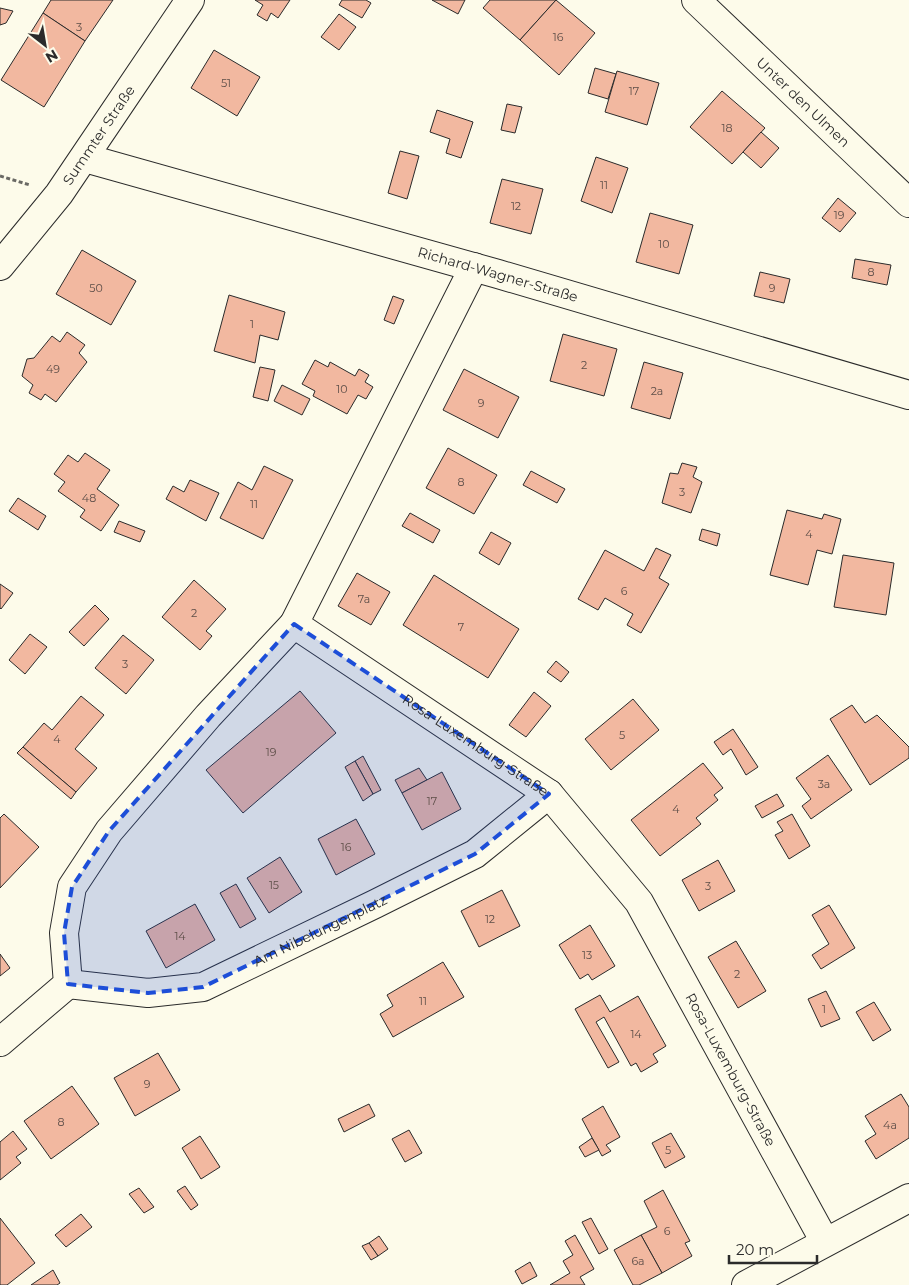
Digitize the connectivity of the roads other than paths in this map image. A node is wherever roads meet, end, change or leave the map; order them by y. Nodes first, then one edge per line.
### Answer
1 (190, 0) edge
2 (696, 0) edge
3 (85, 158) junction
4 (909, 203) edge
5 (0, 266) edge
6 (474, 268) junction
7 (909, 395) edge
8 (294, 624) junction
9 (549, 794) junction
10 (68, 984) junction
11 (0, 1042) edge
12 (909, 1198) edge
13 (825, 1242) junction
14 (746, 1285) edge

1 - 3 street, Summter Straße
2 - 4 street, Unter den Ulmen
3 - 5 street, Summter Straße
3 - 6 street, Richard-Wagner-Straße
6 - 7 street, Richard-Wagner-Straße
6 - 8 street
8 - 9 street, Rosa-Luxemburg-Straße
8 - 10 street
9 - 10 street, Am Nibelungenplatz
9 - 13 street, Rosa-Luxemburg-Straße
10 - 11 street
12 - 13 street
13 - 14 street

